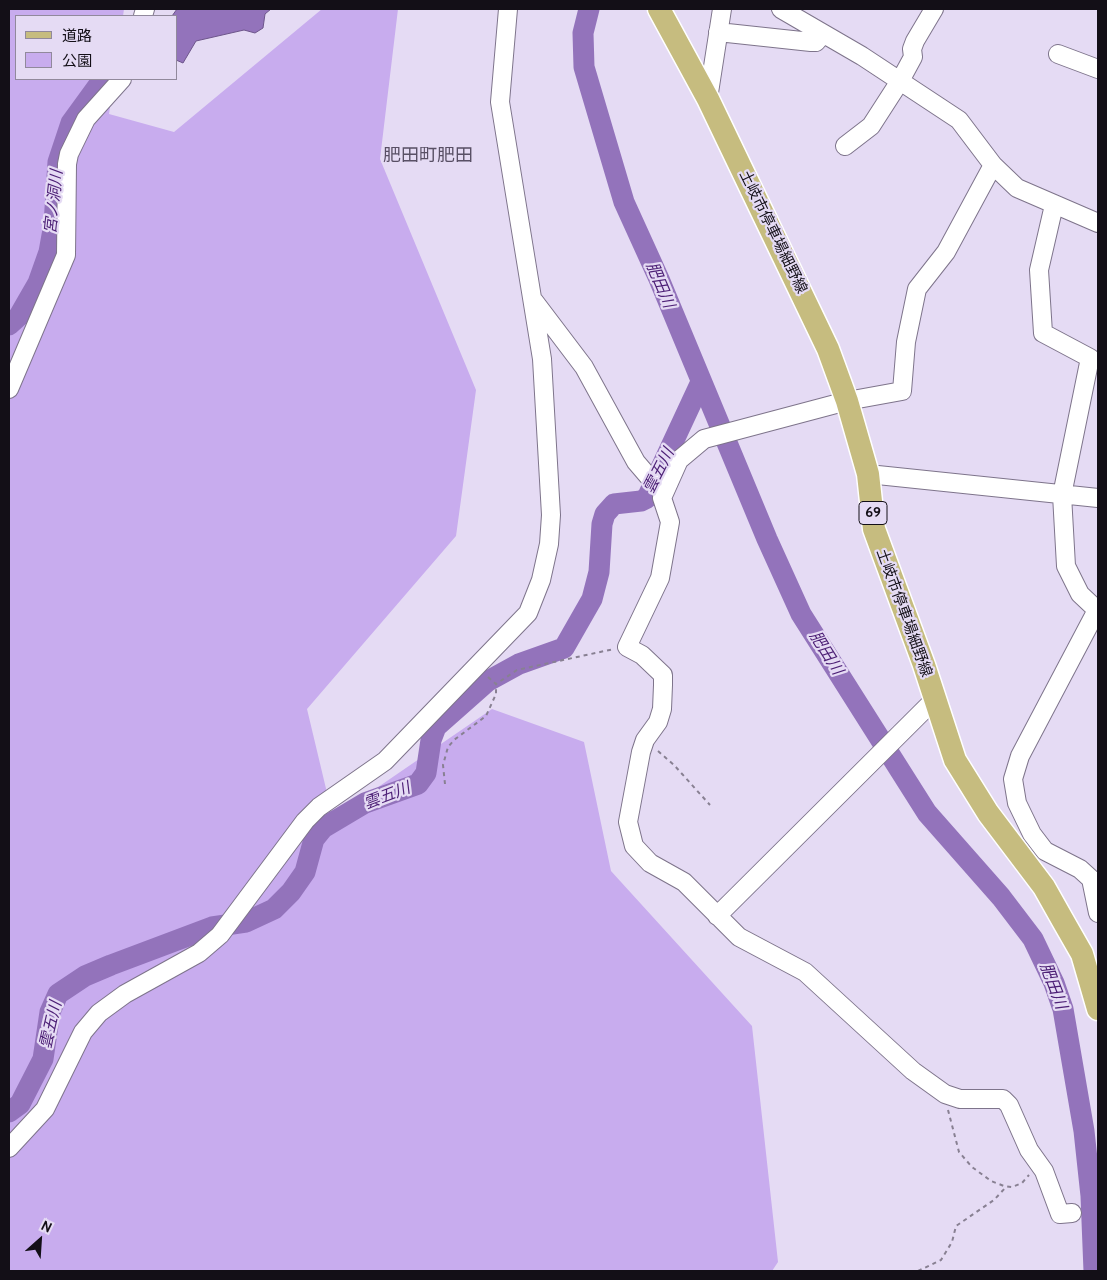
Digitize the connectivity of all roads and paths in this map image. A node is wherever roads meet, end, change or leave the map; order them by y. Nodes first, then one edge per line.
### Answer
1 (508, 9) edge
2 (659, 9) edge
3 (722, 9) edge
4 (782, 9) edge
5 (934, 9) edge
6 (803, 14) edge
7 (718, 32) junction
8 (823, 34) junction
9 (1058, 54) dead end
10 (1098, 69) edge
11 (121, 80) edge
12 (900, 82) junction
13 (708, 99) junction
14 (845, 146) dead end
15 (993, 165) junction
16 (1054, 205) junction
17 (1098, 223) edge
18 (534, 301) junction
19 (9, 389) edge
20 (847, 401) junction
21 (868, 474) junction
22 (666, 485) junction
23 (1062, 495) junction
24 (1098, 498) edge
25 (1097, 611) edge
26 (627, 647) junction
27 (477, 667) junction
28 (496, 684) junction
29 (934, 700) junction
30 (644, 742) junction
31 (445, 784) dead end
32 (710, 805) dead end
33 (1098, 913) edge
34 (717, 916) junction
35 (1098, 1010) edge
36 (945, 1094) junction
37 (9, 1148) edge
38 (1040, 1165) junction
39 (1006, 1187) junction
40 (1072, 1213) dead end
41 (918, 1271) edge

1 - 18 street
2 - 13 main road, 土岐市停車場細野線 / 69
3 - 7 street
4 - 6 street
5 - 12 street
6 - 8 street
7 - 8 street
7 - 13 street
8 - 12 street
9 - 10 street
11 - 19 street
12 - 14 street
12 - 15 street
13 - 20 main road, 土岐市停車場細野線 / 69
15 - 16 street
15 - 20 street
16 - 17 street
16 - 23 street
18 - 22 street
18 - 27 street
20 - 21 main road, 土岐市停車場細野線 / 69
20 - 22 street
21 - 23 street
21 - 29 main road, 土岐市停車場細野線 / 69
22 - 26 street
23 - 24 street
23 - 25 street
25 - 33 street
26 - 28 path
26 - 30 street
27 - 28 path
27 - 37 street
28 - 31 path
29 - 34 street
29 - 35 main road, 土岐市停車場細野線 / 69
30 - 32 path
30 - 34 street
34 - 36 street
36 - 38 street
36 - 39 path
38 - 39 path
38 - 40 street
39 - 41 path

